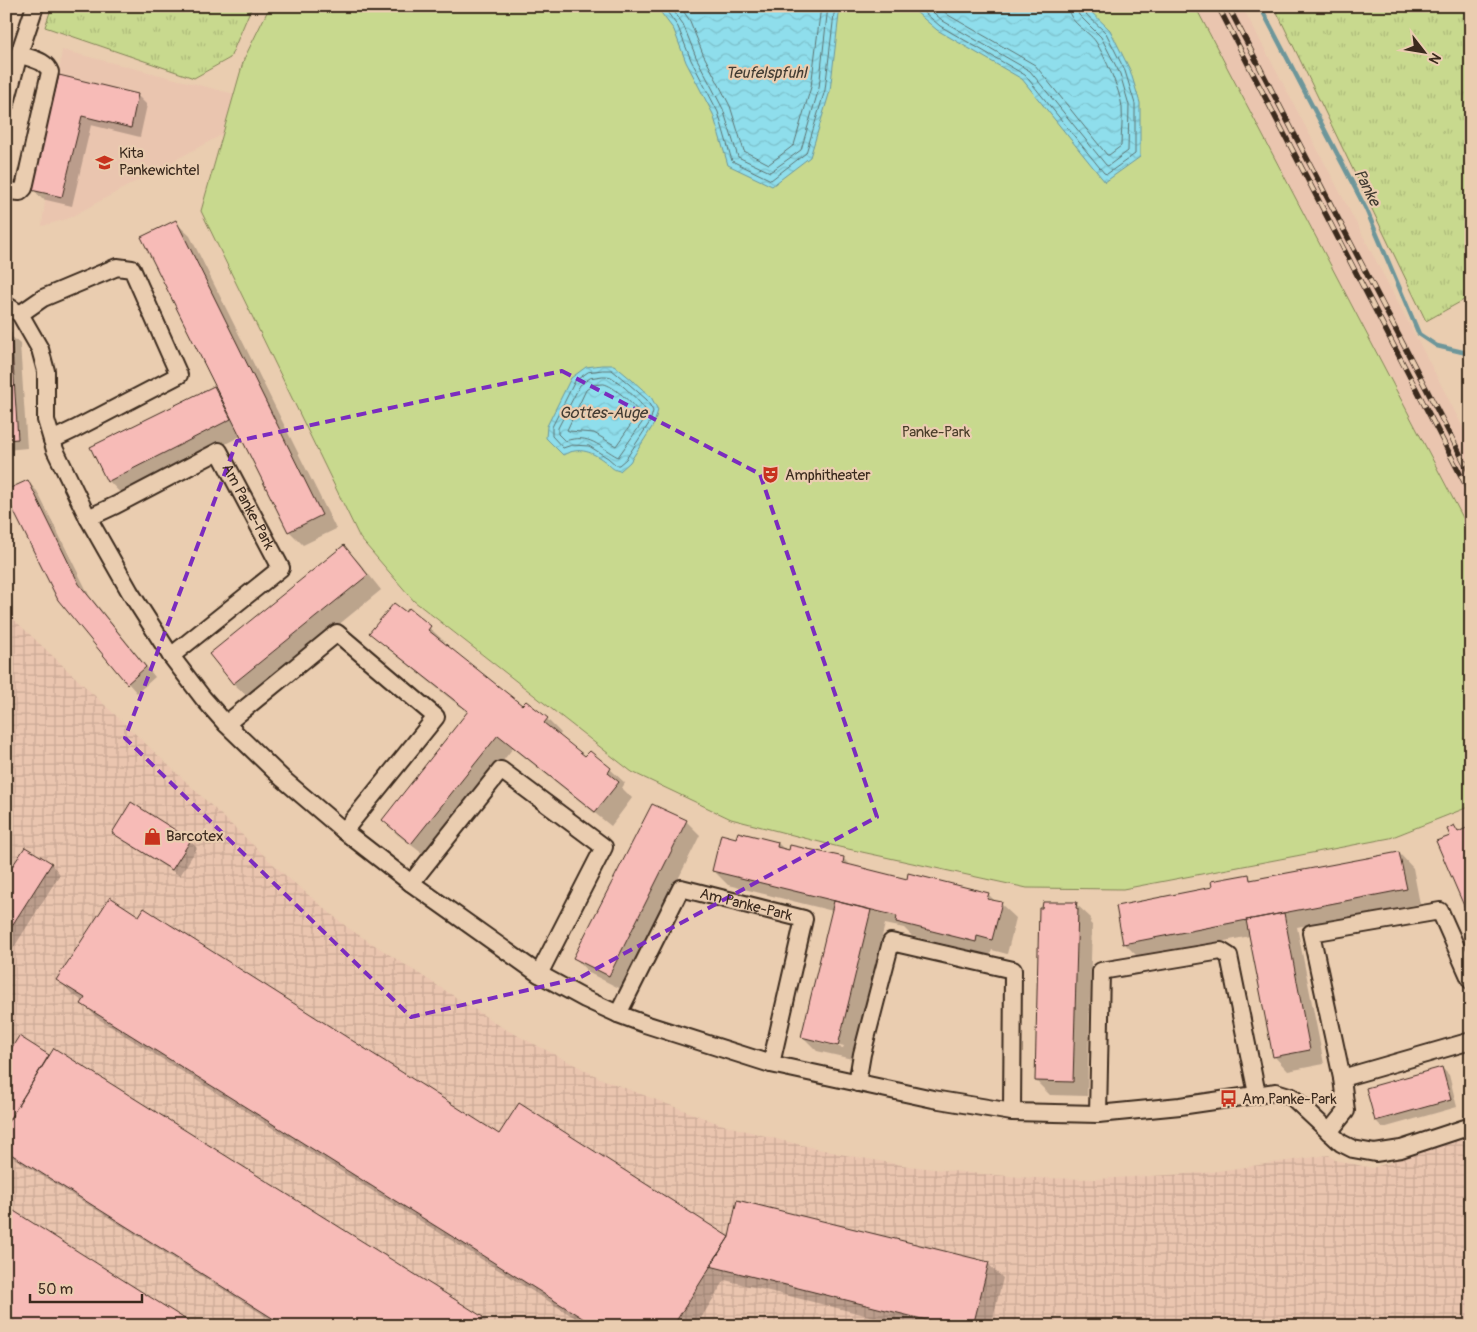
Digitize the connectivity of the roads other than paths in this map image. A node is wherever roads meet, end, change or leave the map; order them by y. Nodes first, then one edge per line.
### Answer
1 (36, 6) edge
2 (19, 54) junction
3 (6, 103) edge
4 (6, 191) edge
5 (13, 310) edge
6 (52, 440) junction
7 (88, 518) junction
8 (171, 656) junction
9 (226, 724) junction
10 (344, 831) junction
11 (411, 883) junction
12 (539, 974) junction
13 (1471, 981) edge
14 (618, 1014) junction
15 (1471, 1041) edge
16 (771, 1064) junction
17 (1342, 1078) junction
18 (857, 1083) junction
19 (1258, 1094) junction
20 (1012, 1112) junction
21 (1098, 1114) junction
22 (1471, 1126) edge
23 (1329, 1132) junction

1 - 2 street
2 - 3 street
2 - 4 street
5 - 6 street
5 - 6 street
6 - 7 street
7 - 8 street
7 - 8 street, Am Panke-Park
8 - 9 street
9 - 10 street
9 - 10 street
10 - 11 street
11 - 12 street
11 - 12 street
12 - 14 street
13 - 17 street
14 - 16 street
14 - 16 street, Am Panke-Park
15 - 17 street
16 - 18 street
17 - 23 street
18 - 20 street
18 - 20 street
19 - 21 street
19 - 21 street
19 - 23 street
20 - 21 street
22 - 23 street

